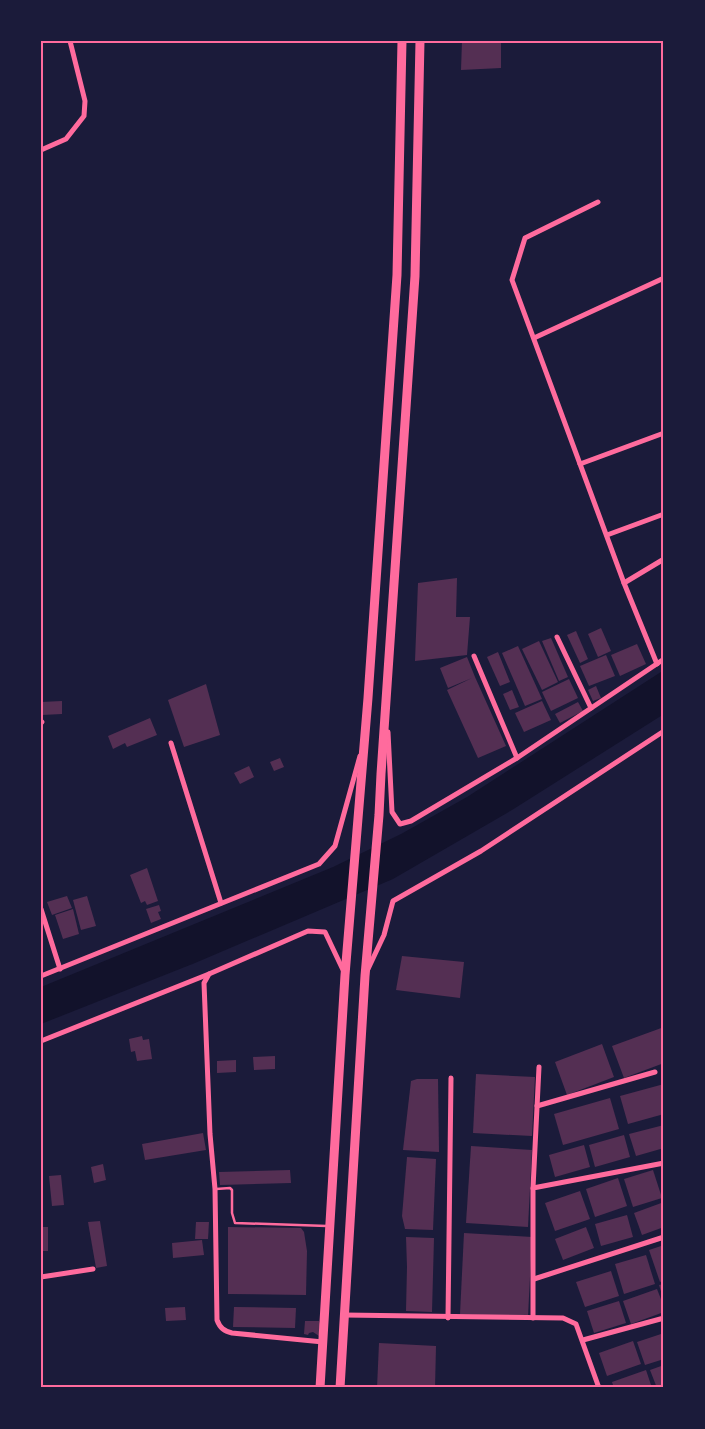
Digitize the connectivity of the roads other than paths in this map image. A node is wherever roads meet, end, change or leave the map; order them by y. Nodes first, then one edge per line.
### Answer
1 (70, 41) edge
2 (402, 41) edge
3 (420, 41) edge
4 (41, 150) edge
5 (598, 202) dead end
6 (664, 278) edge
7 (534, 338) junction
8 (664, 433) edge
9 (580, 464) junction
10 (664, 514) edge
11 (607, 535) junction
12 (664, 559) edge
13 (624, 582) junction
14 (557, 637) dead end
15 (474, 656) dead end
16 (664, 659) edge
17 (657, 664) junction
18 (386, 699) junction
19 (591, 708) junction
20 (664, 730) edge
21 (364, 741) junction
22 (171, 743) dead end
23 (517, 758) junction
24 (221, 903) junction
25 (41, 909) edge
26 (60, 968) junction
27 (209, 974) junction
28 (345, 974) junction
29 (41, 976) edge
30 (364, 976) junction
31 (41, 1042) edge
32 (539, 1068) dead end
33 (655, 1072) dead end
34 (452, 1078) dead end
35 (537, 1106) junction
36 (664, 1163) edge
37 (532, 1188) junction
38 (215, 1189) junction
39 (329, 1226) junction
40 (664, 1238) edge
41 (93, 1269) dead end
42 (41, 1277) edge
43 (534, 1279) junction
44 (344, 1315) junction
45 (448, 1318) junction
46 (533, 1318) junction
47 (664, 1318) edge
48 (583, 1340) junction
49 (323, 1342) junction
50 (320, 1388) edge
51 (340, 1388) edge
52 (599, 1388) edge

1 - 4 street
2 - 21 main road
3 - 18 main road
5 - 7 street
6 - 7 street
7 - 9 street
8 - 9 street
9 - 11 street
10 - 11 street
11 - 13 street
12 - 13 street
13 - 17 street
14 - 19 street
15 - 23 street
16 - 17 street
17 - 19 street
18 - 23 street
18 - 30 main road
19 - 23 street
20 - 30 street
21 - 24 street
21 - 28 main road
22 - 24 street
24 - 26 street
25 - 26 street
26 - 29 street
27 - 28 street
27 - 31 street
27 - 38 street
28 - 39 main road
30 - 44 main road
32 - 35 street
33 - 35 street
34 - 45 street
35 - 37 street
36 - 37 street
37 - 43 street
38 - 39 lane
38 - 49 street
39 - 49 main road
40 - 43 street
41 - 42 street
43 - 46 street
44 - 45 street
44 - 51 main road
45 - 46 street
46 - 48 street
47 - 48 street
48 - 52 street
49 - 50 main road

